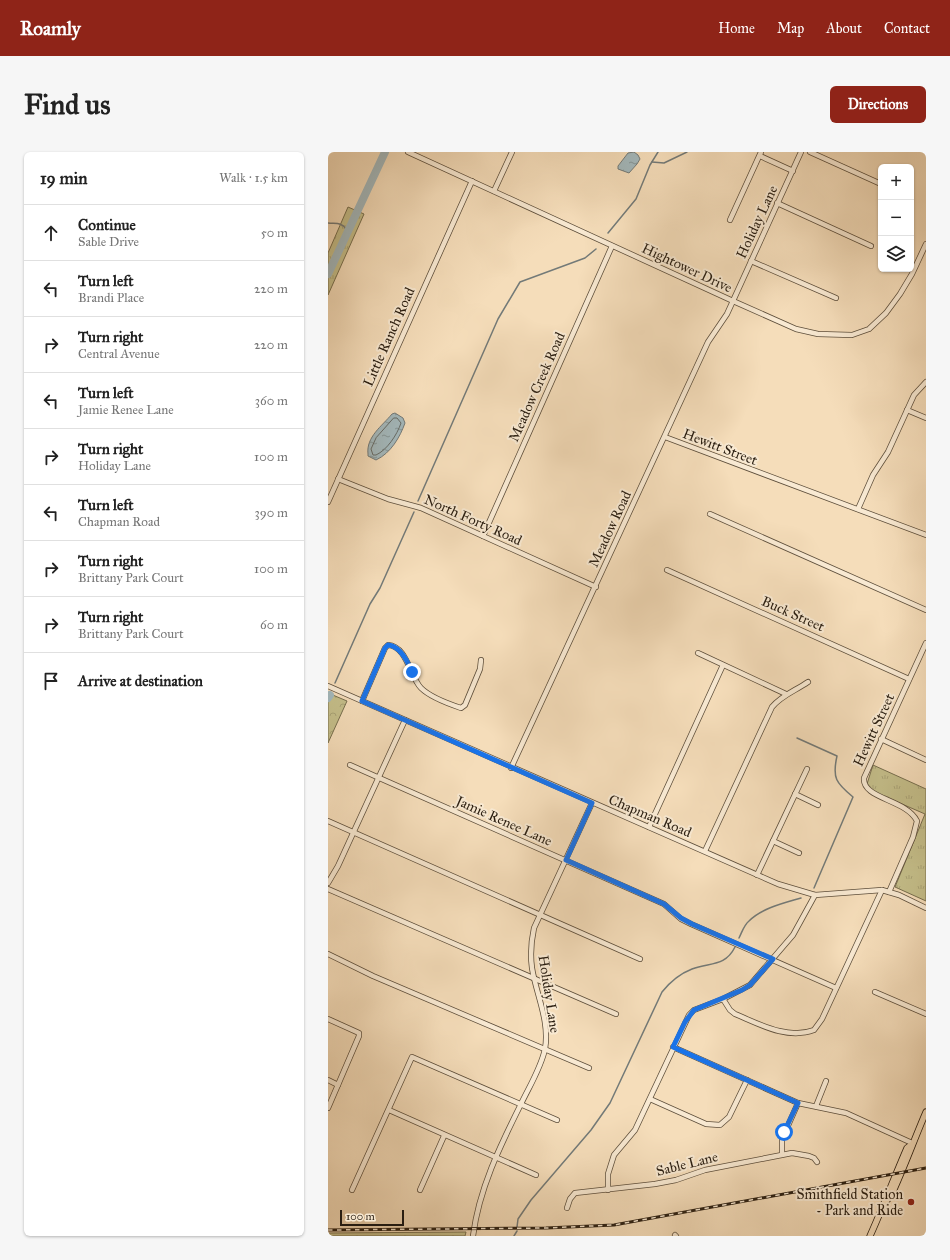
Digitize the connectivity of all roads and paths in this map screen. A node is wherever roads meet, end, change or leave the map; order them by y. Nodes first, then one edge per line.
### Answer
1 (408, 152) edge
2 (512, 152) edge
3 (801, 152) edge
4 (810, 152) edge
5 (761, 154) edge
6 (793, 171) junction
7 (472, 181) junction
8 (878, 183) edge
9 (494, 191) junction
10 (777, 203) junction
11 (730, 220) dead end
12 (926, 244) edge
13 (612, 246) junction
14 (871, 246) dead end
15 (751, 261) junction
16 (836, 298) dead end
17 (733, 302) junction
18 (926, 382) edge
19 (907, 410) junction
20 (926, 418) edge
21 (665, 437) junction
22 (338, 479) junction
23 (328, 502) edge
24 (858, 509) junction
25 (710, 514) dead end
26 (926, 535) edge
27 (483, 536) junction
28 (667, 570) dead end
29 (596, 587) junction
30 (926, 610) edge
31 (926, 643) edge
32 (698, 653) dead end
33 (481, 660) dead end
34 (723, 665) junction
35 (909, 679) junction
36 (808, 682) dead end
37 (328, 686) edge
38 (786, 694) junction
39 (362, 701) junction
40 (405, 720) junction
41 (882, 739) junction
42 (926, 760) edge
43 (350, 765) dead end
44 (511, 768) junction
45 (807, 769) dead end
46 (379, 777) junction
47 (795, 794) junction
48 (592, 803) junction
49 (818, 805) dead end
50 (328, 820) edge
51 (649, 827) junction
52 (354, 832) junction
53 (773, 842) junction
54 (705, 851) junction
55 (799, 853) dead end
56 (566, 860) junction
57 (757, 875) junction
58 (328, 883) edge
59 (328, 889) edge
60 (882, 890) junction
61 (890, 892) junction
62 (814, 895) junction
63 (926, 908) edge
64 (540, 915) junction
65 (328, 954) edge
66 (640, 959) dead end
67 (773, 959) junction
68 (534, 979) junction
69 (836, 988) junction
70 (875, 992) dead end
71 (723, 999) junction
72 (616, 1014) dead end
73 (926, 1014) edge
74 (328, 1019) edge
75 (673, 1047) junction
76 (545, 1049) junction
77 (589, 1068) dead end
78 (328, 1080) edge
79 (747, 1080) junction
80 (826, 1081) dead end
81 (338, 1085) junction
82 (650, 1099) junction
83 (798, 1103) junction
84 (520, 1105) junction
85 (816, 1106) junction
86 (328, 1108) edge
87 (389, 1110) junction
88 (926, 1112) edge
89 (557, 1120) dead end
90 (444, 1136) junction
91 (912, 1144) junction
92 (782, 1154) junction
93 (496, 1157) junction
94 (817, 1162) dead end
95 (536, 1175) dead end
96 (352, 1190) dead end
97 (420, 1190) dead end
98 (608, 1190) junction
99 (567, 1208) dead end
100 (474, 1236) edge
101 (870, 1236) edge

1 - 7 street, Hightower Drive
2 - 9 street
3 - 6 street, Holiday Lane
4 - 8 street
5 - 6 street
5 - 11 street
6 - 10 street, Holiday Lane
7 - 9 street, Hightower Drive
7 - 22 street, Little Ranch Road
9 - 13 street, Hightower Drive
10 - 14 street
10 - 15 street, Holiday Lane
12 - 17 street, Hightower Drive
13 - 17 street, Hightower Drive
13 - 27 street, Meadow Creek Road
15 - 16 street
15 - 17 street, Holiday Lane
17 - 21 street, Meadow Road
18 - 19 street
19 - 20 street
19 - 24 street
21 - 24 street, Hewitt Street
21 - 29 street, Meadow Road
22 - 23 street, Little Ranch Road
22 - 27 street, North Forty Road
24 - 26 street, Hewitt Street
25 - 30 street
27 - 29 street, North Forty Road
28 - 35 street, Buck Street
29 - 44 street, Meadow Road
31 - 35 street, Hewitt Street
32 - 34 street
33 - 39 street
34 - 38 street
34 - 51 street
35 - 41 street, Hewitt Street
36 - 38 street
37 - 39 street, Chapman Road
38 - 54 street
39 - 40 street, Chapman Road
40 - 44 street, Chapman Road
40 - 46 street
41 - 42 street
41 - 61 street, Hewitt Street
43 - 46 street, Jamie Renee Lane
44 - 48 street, Chapman Road
45 - 47 street
46 - 52 street
46 - 56 street, Jamie Renee Lane
47 - 49 street
47 - 53 street
48 - 51 street, Chapman Road
48 - 56 street, Holiday Lane
50 - 52 street
51 - 54 street, Chapman Road
52 - 58 street
52 - 64 street
53 - 55 street
53 - 57 street
54 - 57 street, Chapman Road
56 - 64 street, Holiday Lane
56 - 67 street, Jamie Renee Lane
57 - 62 street, Chapman Road
59 - 68 street
60 - 61 street, Chapman Road
60 - 62 street, Chapman Road
60 - 69 street
61 - 63 street, Chapman Road
62 - 67 street
64 - 66 street
64 - 68 street, Holiday Lane
65 - 76 street
67 - 69 street, Jamie Renee Lane
67 - 71 street
68 - 72 street
68 - 76 street, Holiday Lane
69 - 71 street
70 - 73 street
71 - 75 street
74 - 81 street
75 - 79 street
75 - 82 street
76 - 77 street
76 - 84 street, Holiday Lane
78 - 81 street
79 - 82 street
79 - 83 street
80 - 85 street
81 - 86 street
82 - 98 street
83 - 85 street
83 - 92 street
84 - 87 street
84 - 89 street
84 - 93 street, Holiday Lane
85 - 91 street
87 - 90 street
87 - 96 street
88 - 91 main road
90 - 93 street
90 - 97 street
91 - 101 main road
92 - 94 street, Sable Lane
92 - 98 street, Sable Lane
93 - 95 street
93 - 100 street, Holiday Lane
98 - 99 street, Sable Lane

